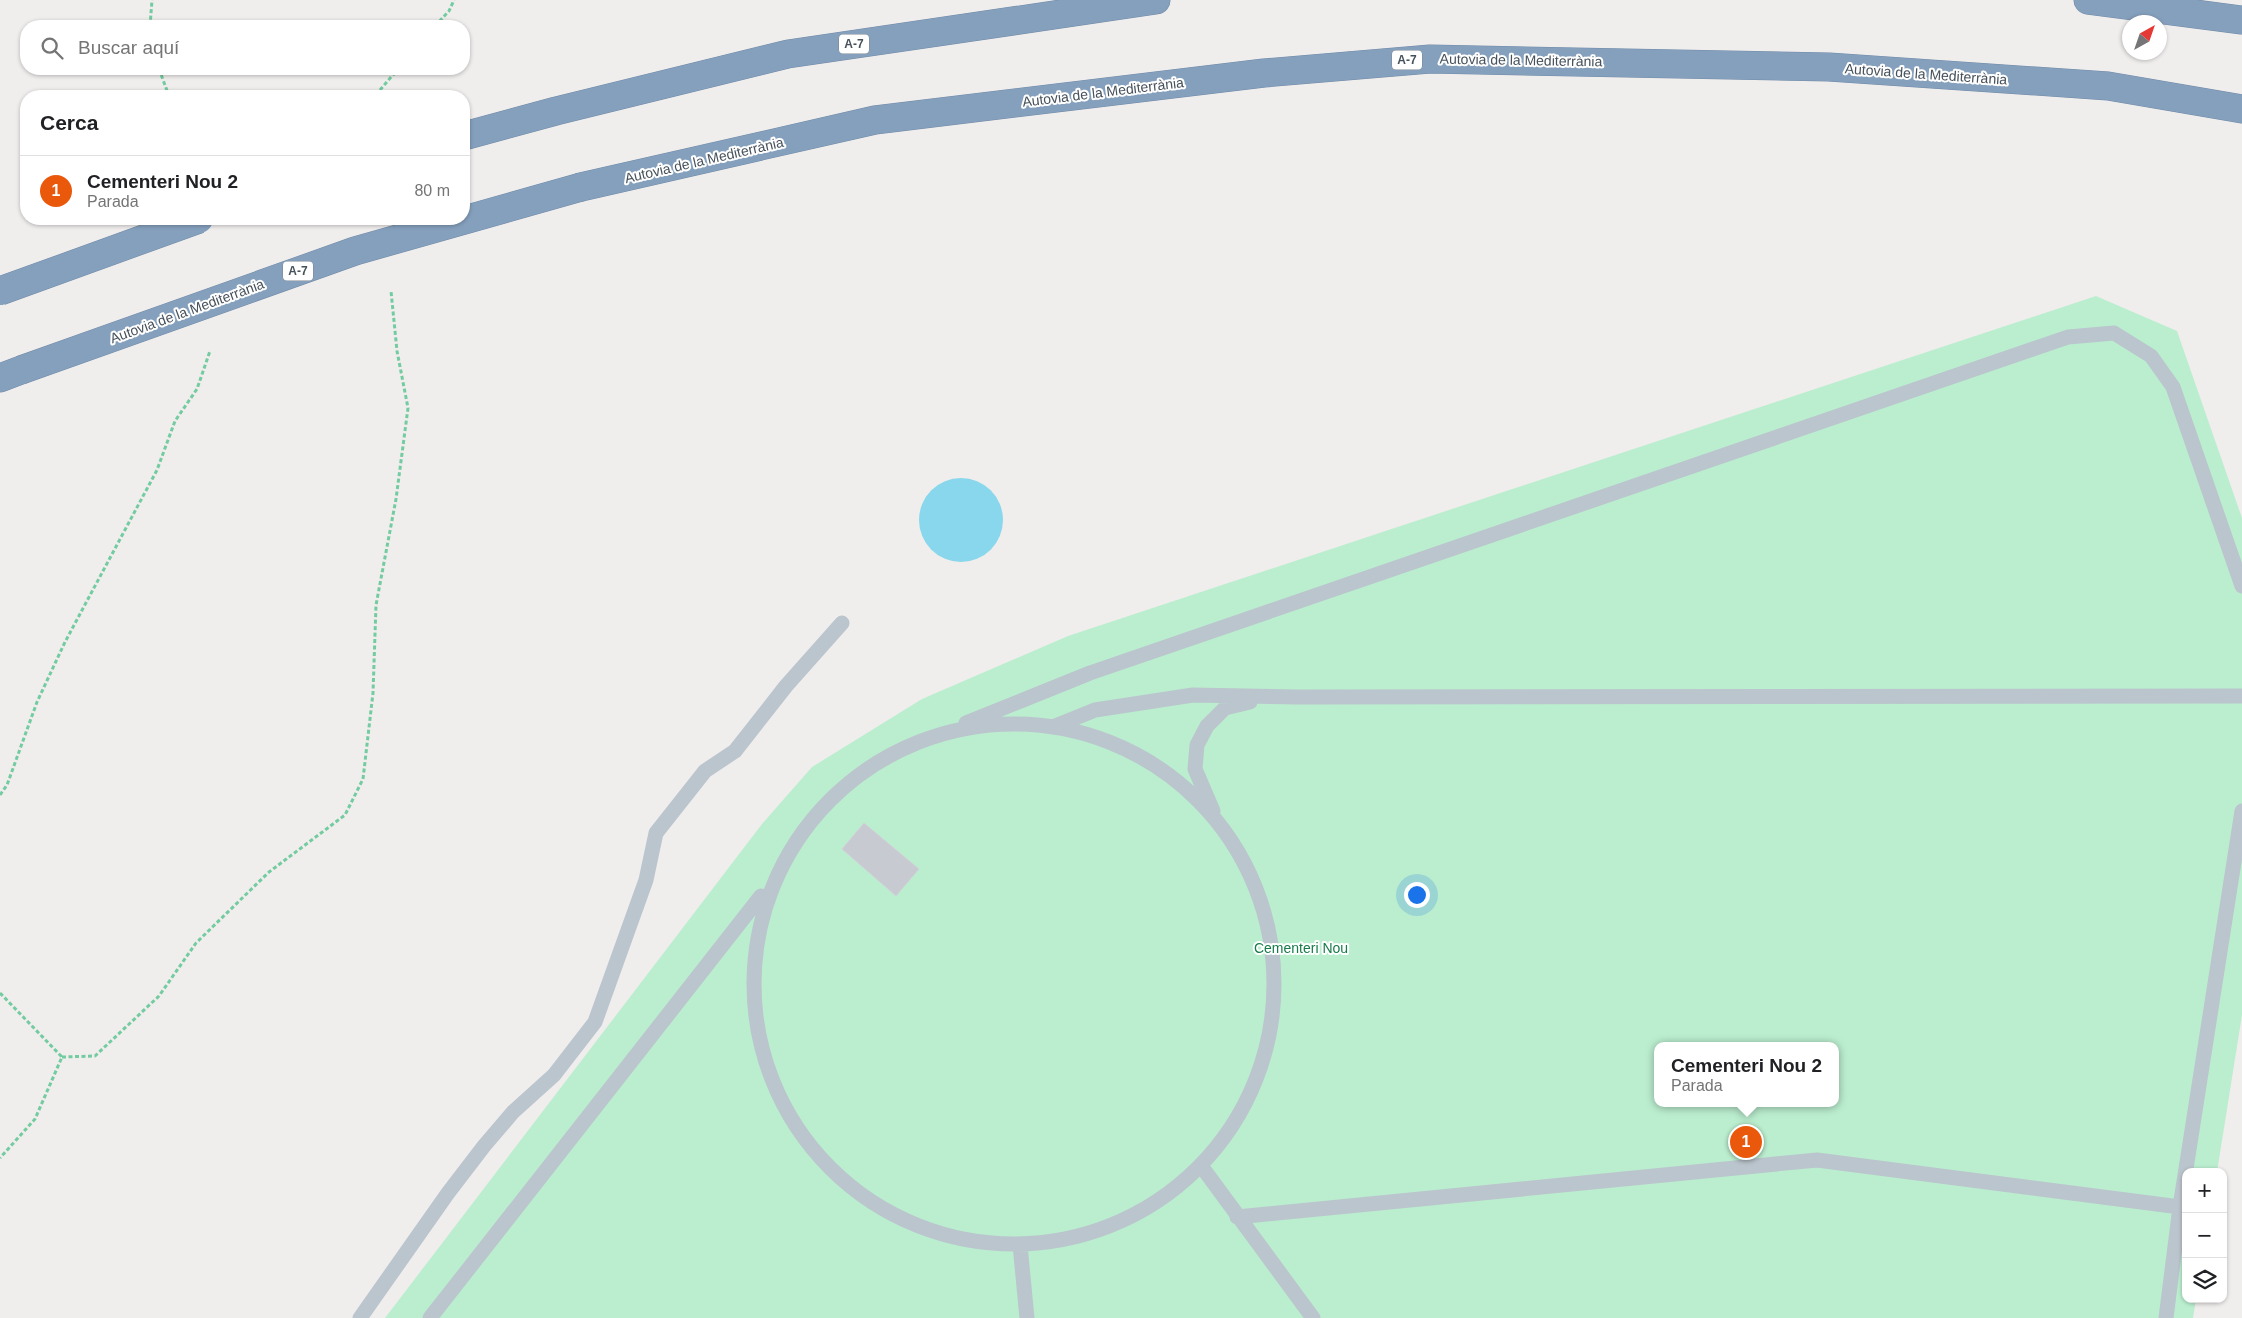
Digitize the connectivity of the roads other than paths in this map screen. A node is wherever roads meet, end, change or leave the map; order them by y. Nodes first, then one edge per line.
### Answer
1 (1156, 0) edge
2 (2088, 0) edge
3 (2242, 20) edge
4 (2242, 109) edge
5 (470, 134) edge
6 (470, 218) edge
7 (182, 225) edge
8 (447, 225) edge
9 (0, 290) edge
10 (10, 374) edge
11 (2242, 586) edge
12 (842, 623) dead end
13 (2242, 696) edge
14 (1296, 697) junction
15 (1052, 727) junction
16 (950, 730) junction
17 (2242, 811) edge
18 (1215, 815) junction
19 (762, 895) junction
20 (1202, 1167) junction
21 (2180, 1207) junction
22 (1237, 1217) junction
23 (1020, 1245) junction
24 (360, 1318) edge
25 (430, 1318) edge
26 (1027, 1318) edge
27 (1313, 1318) edge
28 (2166, 1318) edge

1 - 5 highway, A-7
2 - 3 highway
4 - 6 highway, Autovia de la Mediterrània / A-7, bridge
7 - 9 highway, bridge
8 - 10 highway, Autovia de la Mediterrània / A-7, bridge
11 - 16 lane
12 - 24 lane
13 - 14 lane
14 - 15 lane
14 - 18 lane
15 - 16 lane
15 - 18 lane
16 - 19 lane
17 - 21 lane
18 - 20 lane
19 - 23 lane
19 - 25 lane
20 - 22 lane
20 - 23 lane
21 - 22 lane
21 - 28 lane
22 - 27 lane
23 - 26 lane

